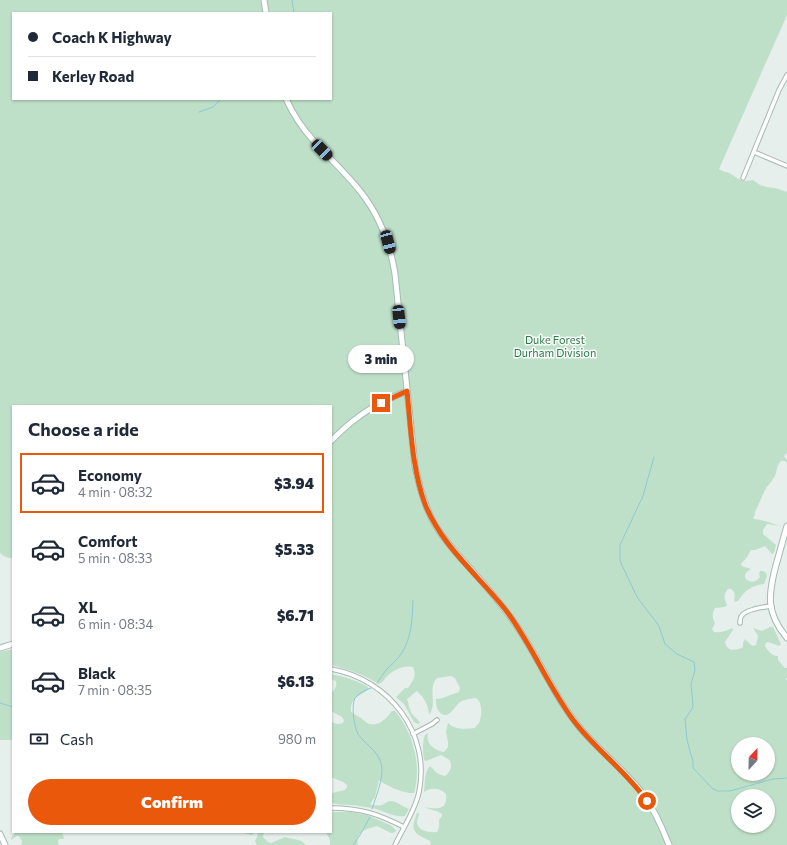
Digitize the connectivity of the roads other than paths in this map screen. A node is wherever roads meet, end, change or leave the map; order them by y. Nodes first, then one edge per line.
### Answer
1 (264, 0) edge
2 (266, 12) edge
3 (787, 75) edge
4 (287, 100) edge
5 (754, 152) junction
6 (787, 166) edge
7 (743, 178) dead end
8 (407, 391) junction
9 (332, 441) edge
10 (787, 526) edge
11 (771, 606) junction
12 (740, 623) dead end
13 (787, 638) edge
14 (12, 644) edge
15 (0, 648) edge
16 (332, 669) edge
17 (437, 720) dead end
18 (414, 734) junction
19 (332, 808) edge
20 (404, 827) junction
21 (0, 834) edge
22 (5, 845) edge
23 (395, 845) edge
24 (669, 845) edge

1 - 2 street
3 - 5 street
4 - 8 street
5 - 6 street
5 - 7 street
8 - 9 street
8 - 24 street
10 - 11 street
11 - 12 street
11 - 13 street
14 - 15 street
16 - 18 street
17 - 18 street
18 - 20 street
19 - 20 street
20 - 23 street
21 - 22 street

